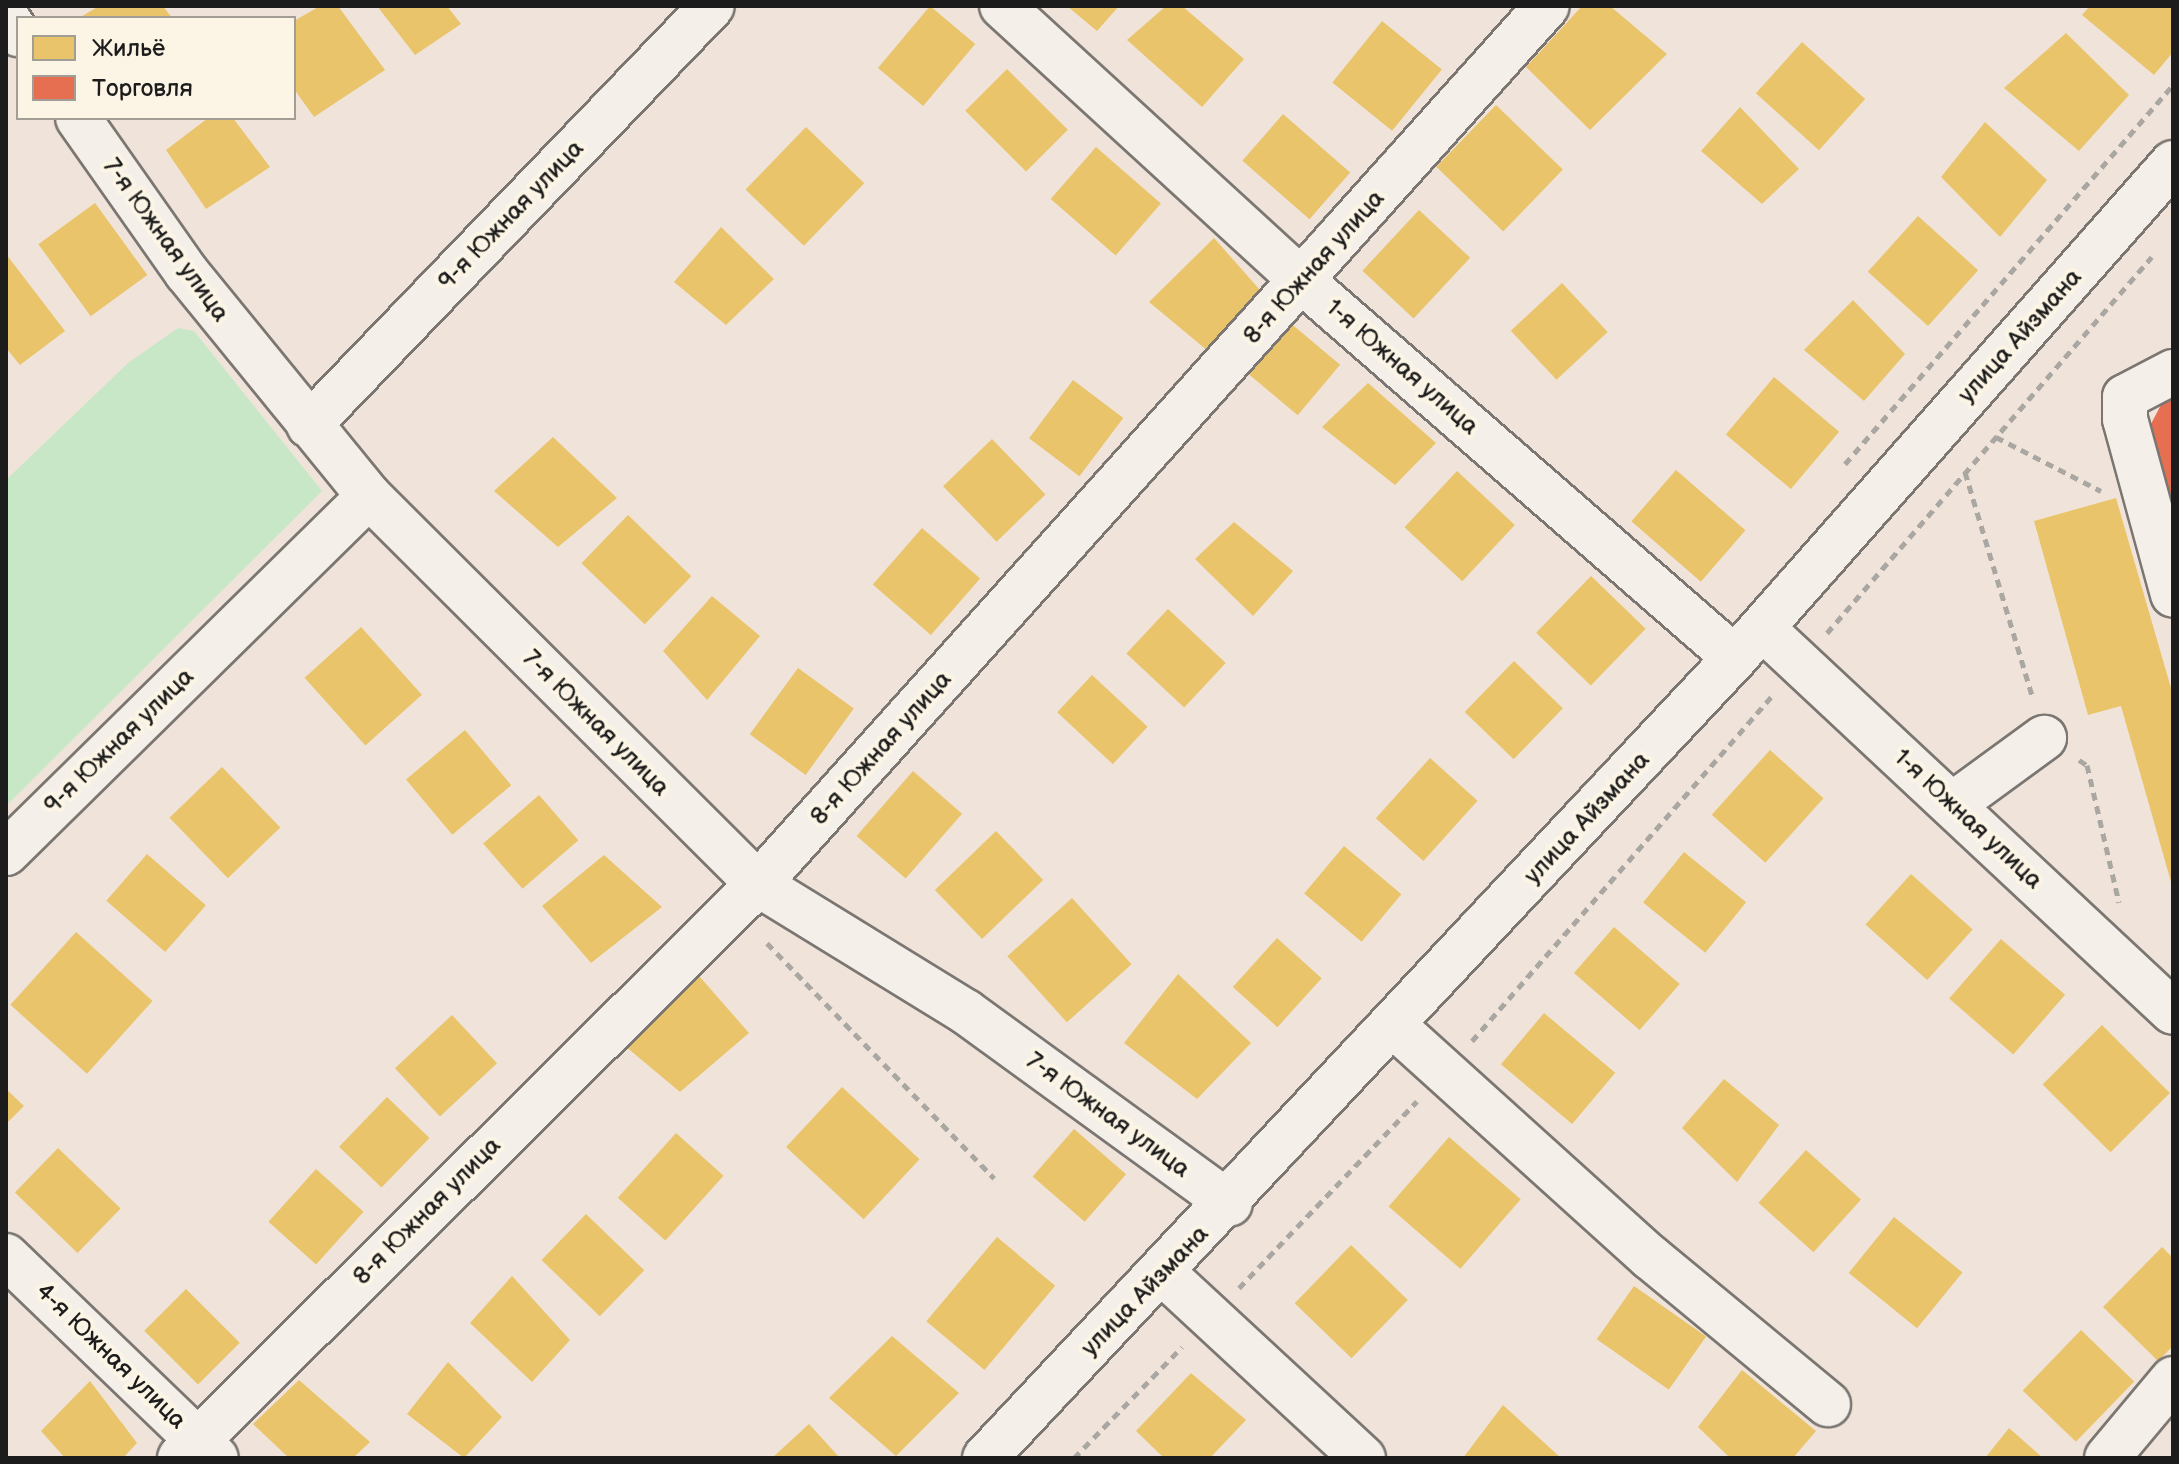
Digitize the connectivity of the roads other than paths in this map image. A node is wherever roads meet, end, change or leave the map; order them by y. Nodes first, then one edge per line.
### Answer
1 (712, 6) edge
2 (1002, 6) edge
3 (1547, 6) edge
4 (79, 120) edge
5 (2173, 163) edge
6 (1302, 281) junction
7 (2173, 372) edge
8 (309, 425) junction
9 (369, 496) junction
10 (2173, 595) edge
11 (1749, 643) junction
12 (2044, 738) dead end
13 (1952, 805) junction
14 (6, 853) edge
15 (758, 884) junction
16 (2173, 1012) edge
17 (1394, 1026) junction
18 (1230, 1204) junction
19 (6, 1256) edge
20 (1162, 1272) junction
21 (2173, 1379) edge
22 (1828, 1404) dead end
23 (198, 1452) edge
24 (985, 1458) edge
25 (1363, 1458) edge
26 (2107, 1458) edge

1 - 8 street, 9-я Южная улица
2 - 6 street, 1-я Южная улица
3 - 6 street, 8-я Южная улица
4 - 8 street, 7-я Южная улица
5 - 11 street, улица Айзмана
6 - 11 street, 1-я Южная улица
6 - 15 street, 8-я Южная улица
7 - 10 street
8 - 9 street, 7-я Южная улица
9 - 14 street, 9-я Южная улица
9 - 15 street, 7-я Южная улица
11 - 13 street, 1-я Южная улица
11 - 17 street, улица Айзмана
12 - 13 street
13 - 16 street, 1-я Южная улица
15 - 18 street, 7-я Южная улица
15 - 23 street, 8-я Южная улица
17 - 18 street, улица Айзмана
17 - 22 street
18 - 20 street, улица Айзмана
19 - 23 street, 4-я Южная улица
20 - 24 street, улица Айзмана
20 - 25 street
21 - 26 street

